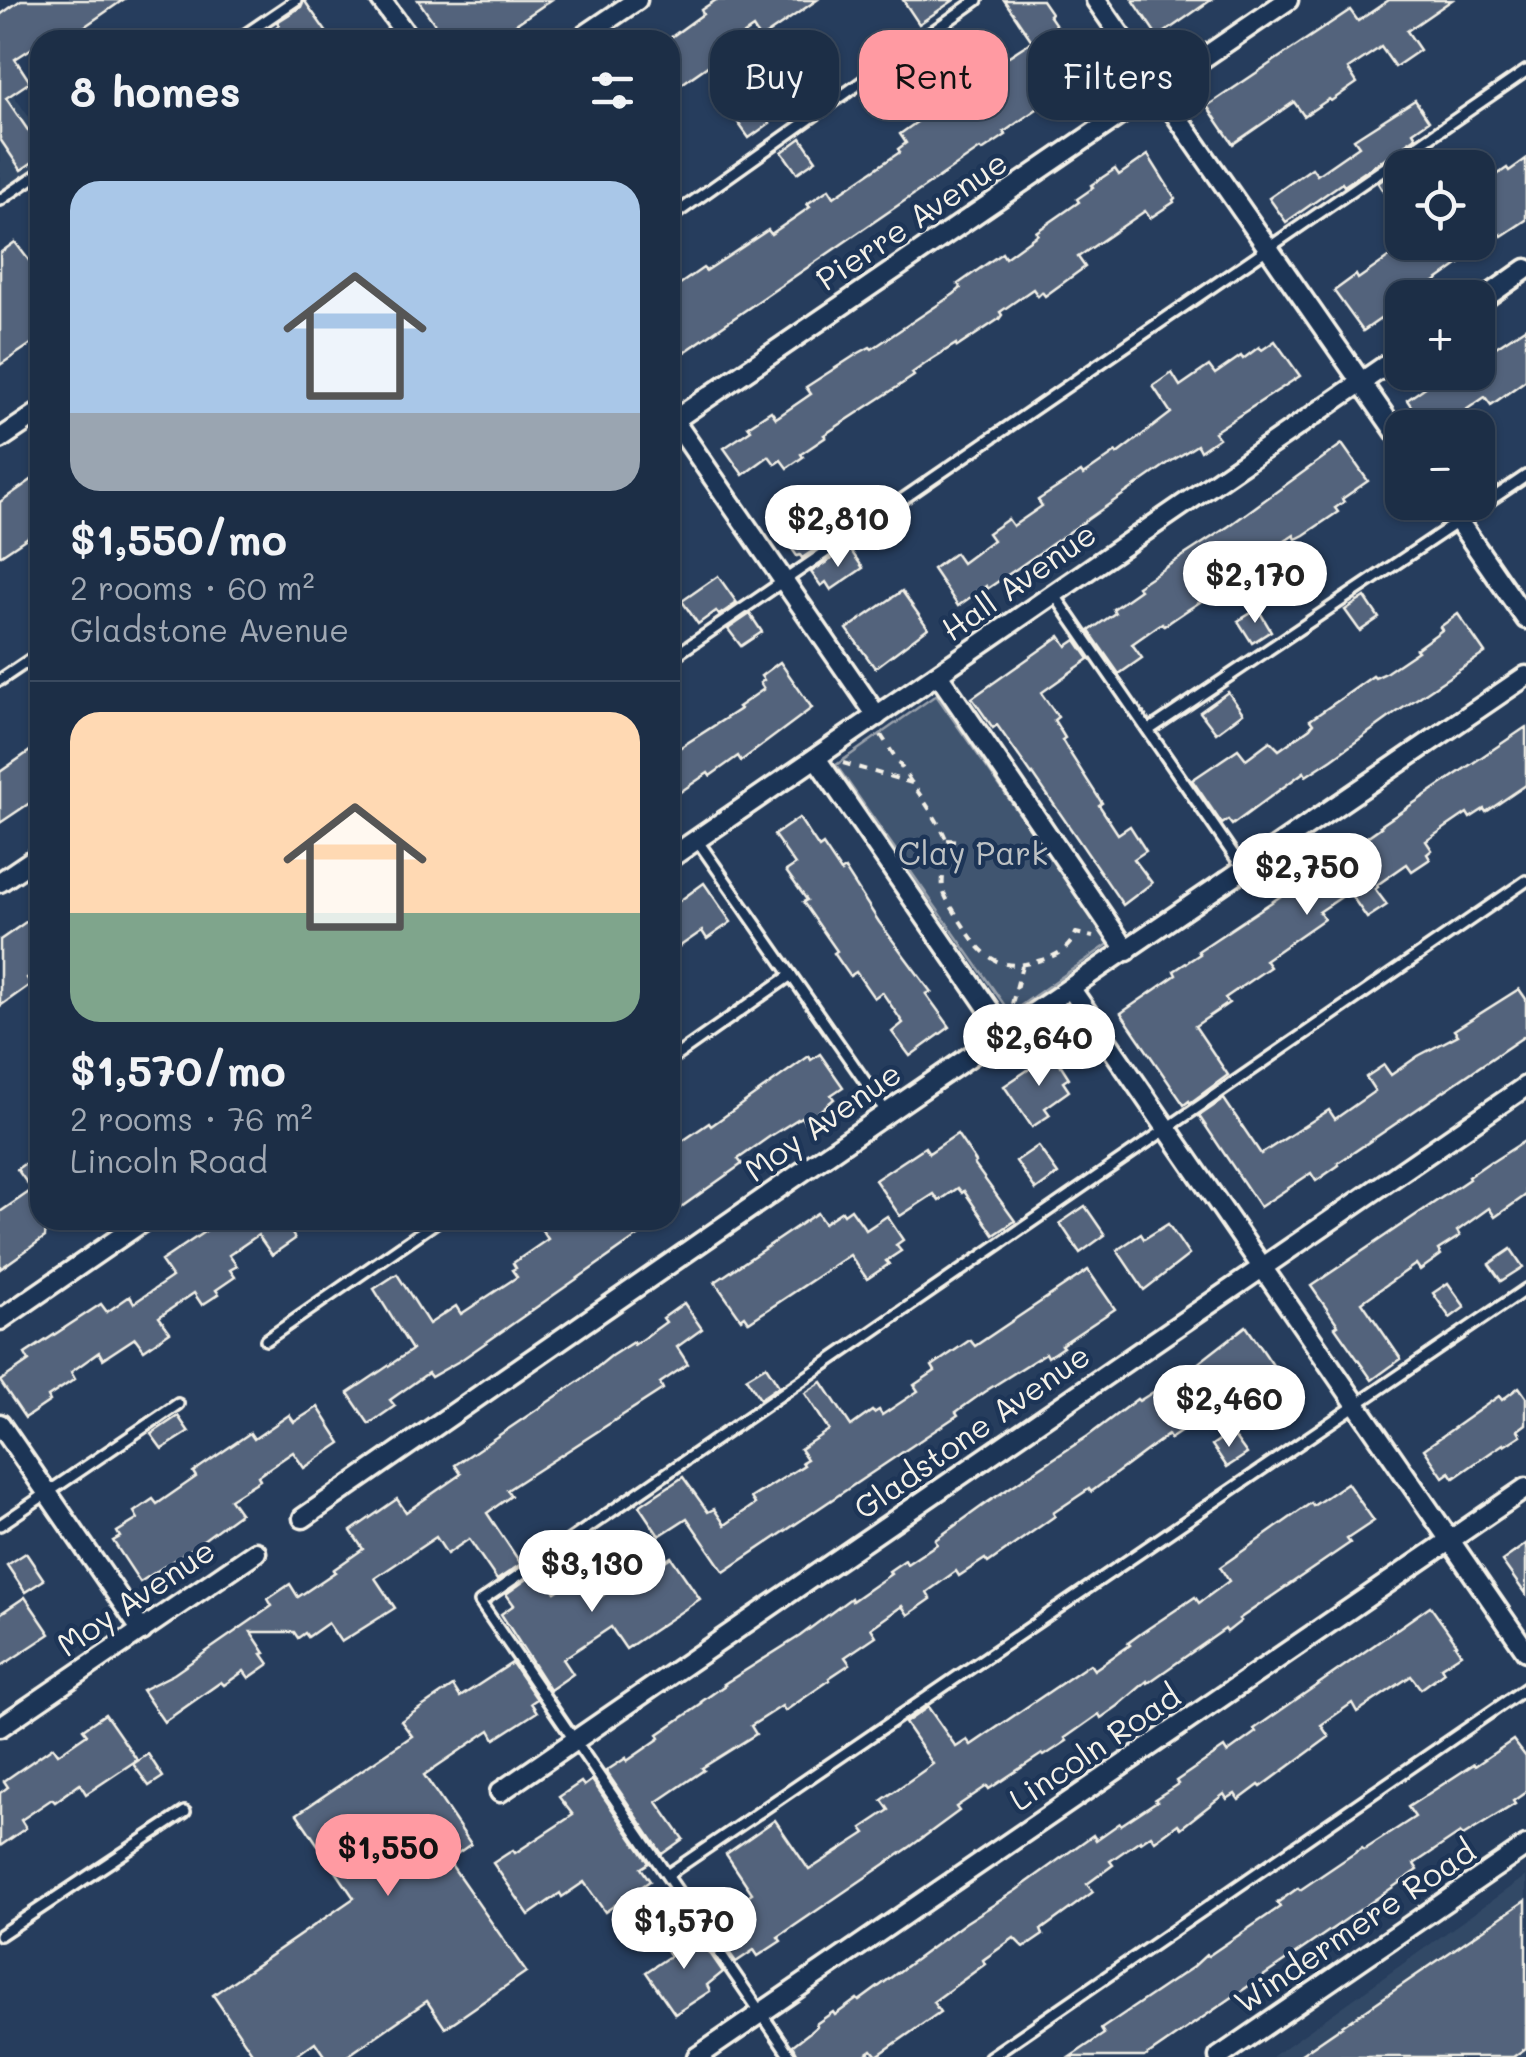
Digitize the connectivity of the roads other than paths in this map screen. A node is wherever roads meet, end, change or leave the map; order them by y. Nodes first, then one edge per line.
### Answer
1 (296, 0) edge
2 (381, 0) edge
3 (637, 0) edge
4 (977, 0) edge
5 (1096, 0) edge
6 (1288, 0) edge
7 (252, 30) edge
8 (403, 30) edge
9 (593, 30) edge
10 (1117, 30) edge
11 (1209, 54) edge
12 (1526, 71) edge
13 (1112, 120) edge
14 (1179, 120) edge
15 (30, 180) edge
16 (0, 200) edge
17 (680, 211) edge
18 (1268, 248) junction
19 (1526, 269) edge
20 (1495, 291) edge
21 (1385, 366) edge
22 (1362, 382) junction
23 (680, 414) edge
24 (1385, 416) edge
25 (30, 419) edge
26 (680, 433) edge
27 (0, 439) edge
28 (1526, 476) edge
29 (1458, 522) junction
30 (784, 581) junction
31 (1054, 594) junction
32 (1526, 619) edge
33 (680, 652) edge
34 (30, 659) edge
35 (938, 674) junction
36 (1526, 676) edge
37 (0, 680) edge
38 (877, 716) junction
39 (1149, 730) junction
40 (816, 758) junction
41 (697, 840) junction
42 (680, 851) edge
43 (30, 862) edge
44 (1244, 870) junction
45 (1526, 881) edge
46 (0, 882) edge
47 (1127, 950) junction
48 (791, 976) junction
49 (1071, 989) junction
50 (1006, 1034) junction
51 (680, 1053) edge
52 (1526, 1086) edge
53 (887, 1113) junction
54 (1166, 1129) junction
55 (130, 1230) edge
56 (425, 1230) edge
57 (1262, 1268) junction
58 (1526, 1289) edge
59 (0, 1320) edge
60 (266, 1340) dead end
61 (178, 1404) dead end
62 (1357, 1406) junction
63 (0, 1424) edge
64 (1526, 1488) edge
65 (48, 1493) junction
66 (303, 1518) dead end
67 (0, 1525) edge
68 (1450, 1541) junction
69 (256, 1552) dead end
70 (142, 1630) junction
71 (1526, 1651) edge
72 (1526, 1688) edge
73 (0, 1726) edge
74 (576, 1741) junction
75 (500, 1792) dead end
76 (185, 1812) dead end
77 (1526, 1846) edge
78 (667, 1875) junction
79 (0, 1935) edge
80 (761, 2014) junction
81 (697, 2057) edge
82 (791, 2057) edge
83 (990, 2057) edge
84 (1218, 2057) edge

1 - 7 lane
2 - 8 street
3 - 9 street
4 - 17 lane
5 - 10 street
6 - 11 street, Pierre Avenue
12 - 18 lane
13 - 23 street, Pierre Avenue
14 - 18 street
15 - 16 lane
18 - 22 street
18 - 30 lane
19 - 20 street
21 - 22 street, Hall Avenue
22 - 24 street
22 - 31 street, Hall Avenue
25 - 27 street
26 - 30 street
28 - 29 lane
29 - 32 street
29 - 39 lane
30 - 33 lane
30 - 38 street
31 - 35 street, Hall Avenue
31 - 39 lane
34 - 37 lane
35 - 38 street, Hall Avenue
35 - 47 street
36 - 44 street, Moy Avenue
38 - 40 street, Hall Avenue
39 - 44 lane
40 - 41 street, Hall Avenue
40 - 50 street
41 - 42 street, Hall Avenue
41 - 48 lane
43 - 46 street
44 - 47 street, Moy Avenue
45 - 54 lane
47 - 49 street, Moy Avenue
48 - 51 lane
48 - 53 lane
49 - 50 street, Moy Avenue
49 - 54 street
50 - 53 street, Moy Avenue
52 - 57 street, Gladstone Avenue
53 - 66 street, Moy Avenue
54 - 57 street
54 - 74 lane
55 - 59 street
56 - 60 lane
57 - 62 street
57 - 74 street, Gladstone Avenue
58 - 62 lane
61 - 65 lane
62 - 68 street
62 - 78 lane
63 - 65 street
64 - 68 street, Lincoln Road
65 - 67 lane
65 - 70 street
68 - 71 street
68 - 80 street, Lincoln Road
69 - 70 street, Moy Avenue
70 - 73 street, Moy Avenue
72 - 83 lane
74 - 75 street, Gladstone Avenue
74 - 78 lane
76 - 79 lane
77 - 84 street, Windermere Road
78 - 80 lane
80 - 81 street, Lincoln Road
80 - 82 lane

